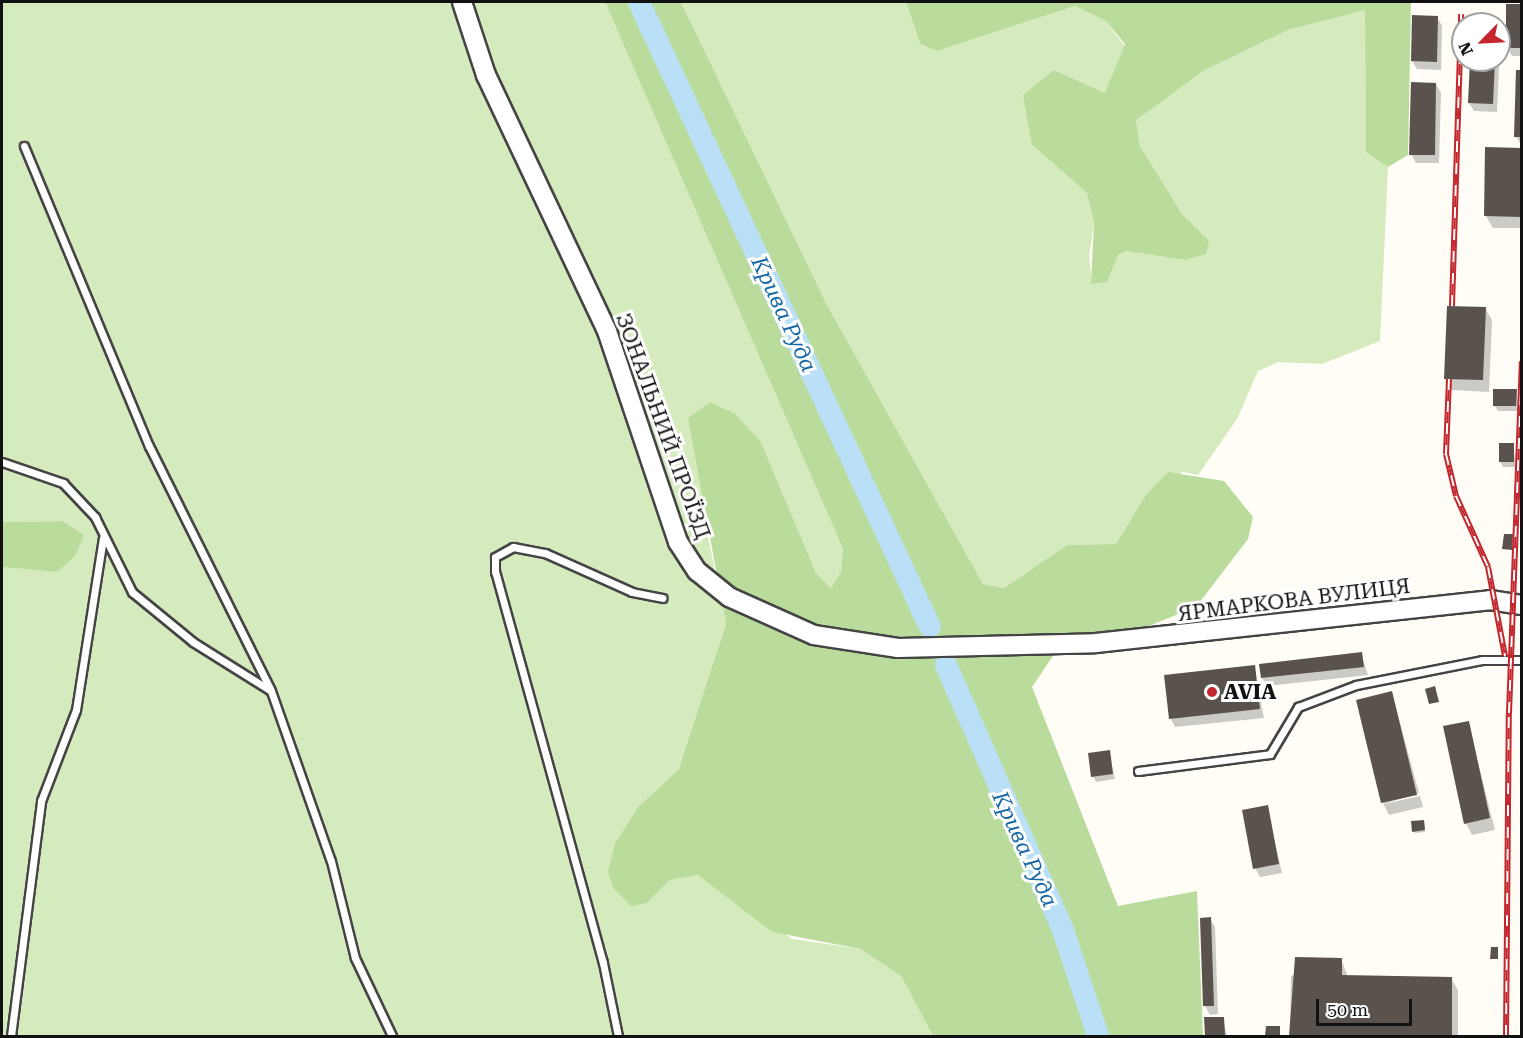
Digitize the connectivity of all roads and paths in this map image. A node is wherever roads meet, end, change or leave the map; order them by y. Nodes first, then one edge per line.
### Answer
1 (462, 2) edge
2 (24, 147) dead end
3 (2, 462) edge
4 (102, 538) junction
5 (662, 598) dead end
6 (1521, 605) edge
7 (1070, 644) joint
8 (1521, 660) edge
9 (271, 691) junction
10 (1138, 771) dead end
11 (12, 1036) edge
12 (392, 1036) edge
13 (618, 1036) edge

1 - 7 street, ЗОНАЛЬНИЙ ПРОЇЗД
2 - 9 lane
3 - 4 lane
4 - 9 lane
4 - 11 lane
5 - 13 lane
6 - 7 street, ЯРМАРКОВА ВУЛИЦЯ
8 - 10 lane
9 - 12 lane

